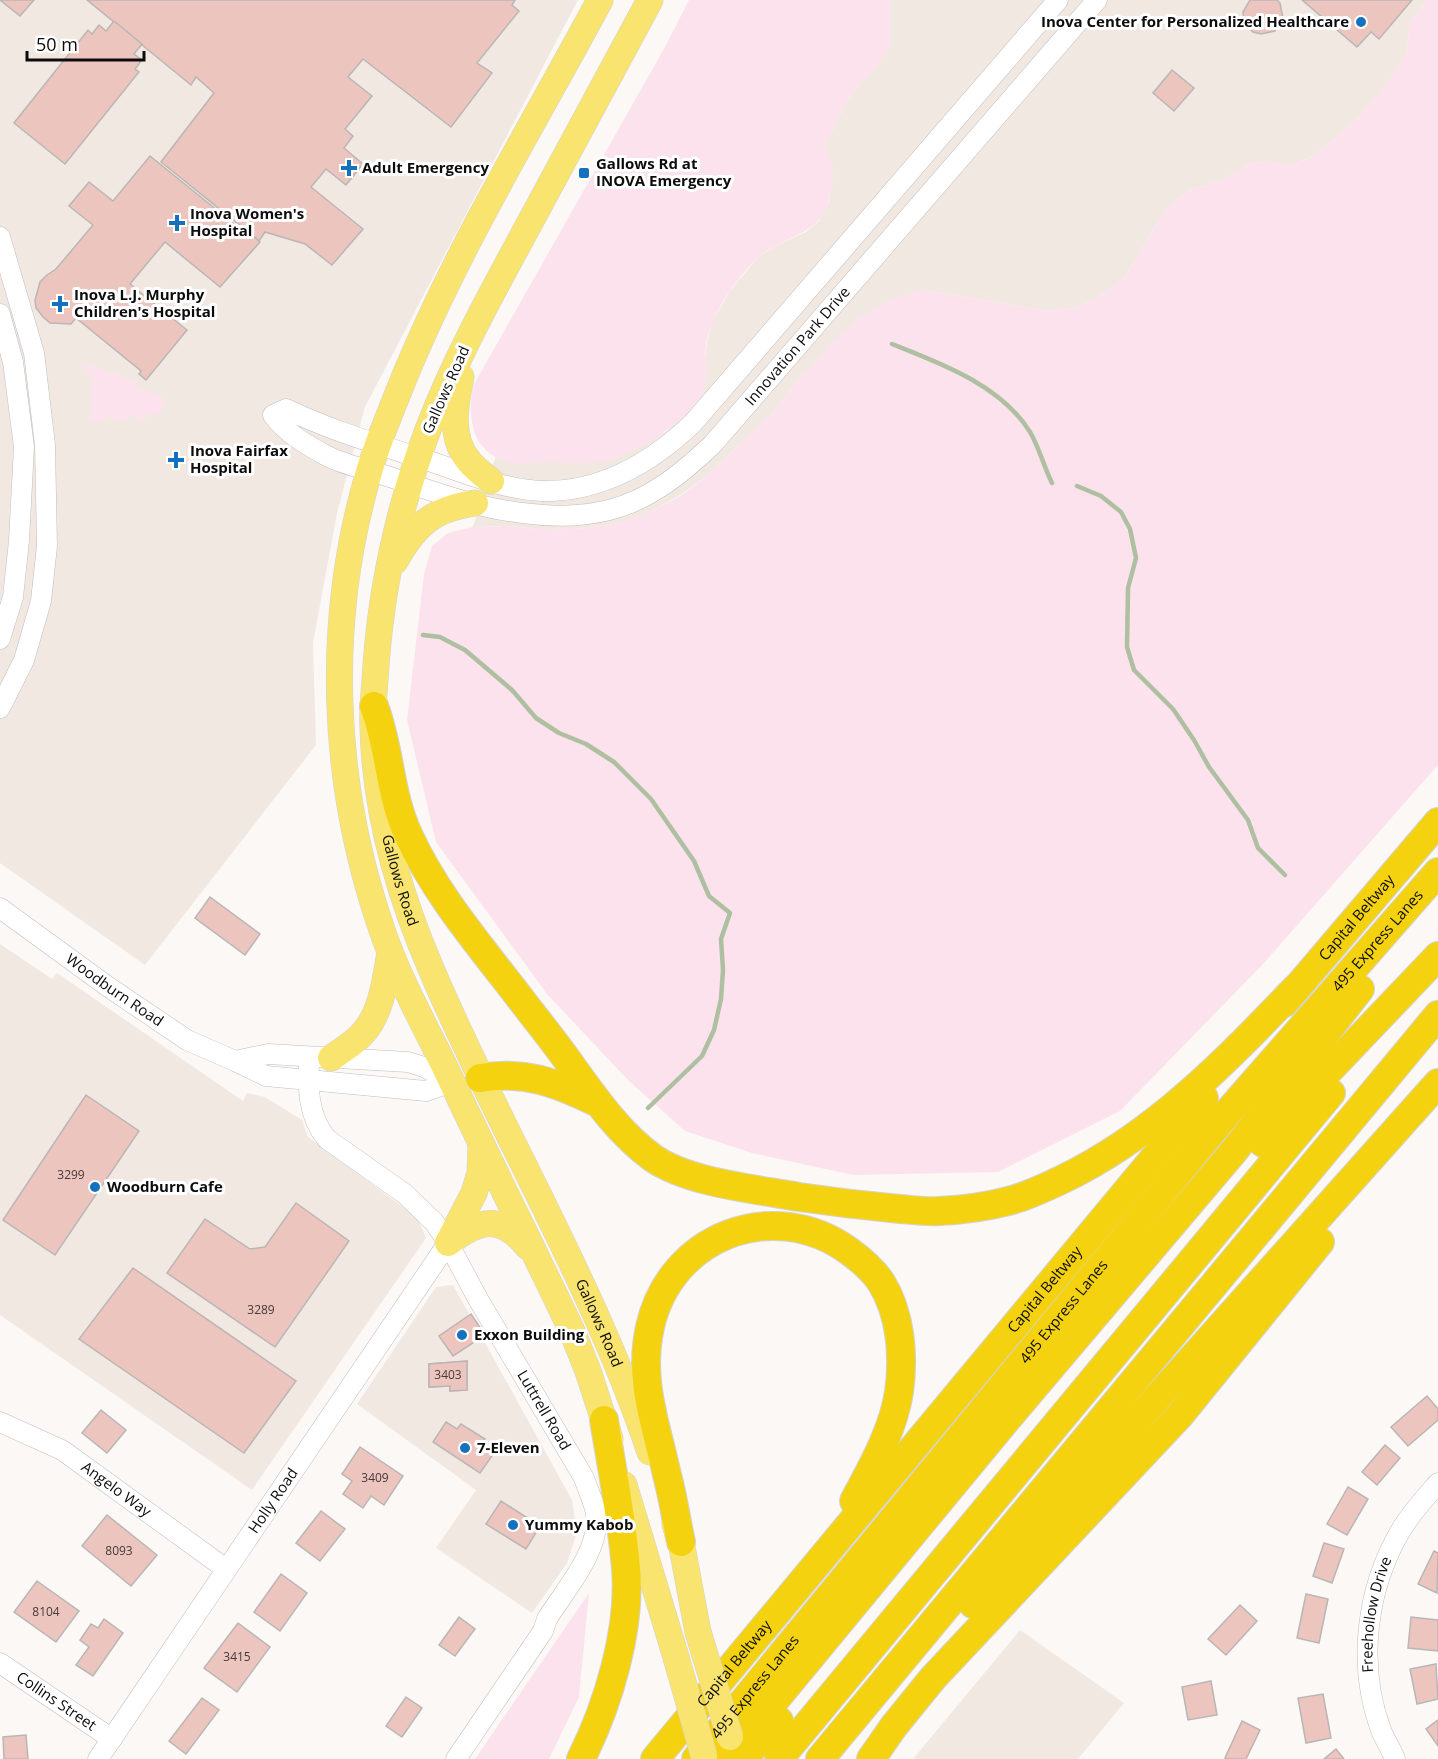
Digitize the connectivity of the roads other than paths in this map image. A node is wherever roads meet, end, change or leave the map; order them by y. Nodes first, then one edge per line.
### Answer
1 (600, 0) edge
2 (650, 0) edge
3 (1058, 0) edge
4 (1096, 0) edge
5 (0, 237) edge
6 (0, 314) edge
7 (467, 342) junction
8 (378, 444) junction
9 (418, 458) junction
10 (369, 470) junction
11 (490, 481) junction
12 (410, 484) junction
13 (475, 503) junction
14 (388, 574) junction
15 (0, 639) edge
16 (374, 706) junction
17 (0, 708) edge
18 (1438, 822) edge
19 (1438, 872) edge
20 (1438, 888) edge
21 (0, 908) edge
22 (390, 953) junction
23 (1438, 956) edge
24 (1438, 965) edge
25 (1296, 988) junction
26 (1438, 1015) edge
27 (320, 1058) junction
28 (236, 1060) junction
29 (480, 1078) junction
30 (308, 1081) junction
31 (452, 1082) junction
32 (1438, 1083) edge
33 (1438, 1089) edge
34 (597, 1103) junction
35 (482, 1147) junction
36 (448, 1243) junction
37 (536, 1257) junction
38 (604, 1420) junction
39 (0, 1422) edge
40 (1438, 1483) edge
41 (681, 1542) junction
42 (826, 1552) junction
43 (226, 1569) junction
44 (0, 1663) edge
45 (112, 1739) junction
46 (767, 1739) edge
47 (734, 1751) edge
48 (702, 1758) edge
49 (98, 1759) edge
50 (456, 1759) edge
51 (581, 1759) edge
52 (655, 1759) edge
53 (820, 1759) edge
54 (837, 1759) edge
55 (871, 1759) edge
56 (1395, 1759) edge

1 - 8 main road, Gallows Road
2 - 7 main road, Gallows Road
3 - 11 street, Innovation Park Drive
4 - 13 street, Innovation Park Drive
5 - 17 street
6 - 15 street
7 - 9 main road, Gallows Road
7 - 11 main road
8 - 9 street, Innovation Park Drive
8 - 10 main road, Gallows Road
8 - 10 street, Innovation Park Drive
9 - 11 street, Innovation Park Drive
9 - 12 main road, Gallows Road
10 - 12 street, Innovation Park Drive
10 - 22 main road, Gallows Road
12 - 13 street, Innovation Park Drive
12 - 14 main road, Gallows Road
13 - 14 main road
14 - 16 main road, Gallows Road
16 - 29 main road, Gallows Road
16 - 34 highway
18 - 25 highway, Capital Beltway
19 - 48 highway, 495 Express Lanes
20 - 46 highway
21 - 28 street, Woodburn Road
22 - 27 main road
22 - 31 main road, Gallows Road
23 - 46 highway
24 - 46 highway
25 - 34 highway
25 - 42 highway, Capital Beltway
26 - 53 highway
27 - 28 street
27 - 30 street, Luttrell Road
27 - 31 street
28 - 30 street, Woodburn Road
29 - 31 main road, Woodburn Road
29 - 34 highway
29 - 41 main road, Gallows Road
30 - 31 street, Woodburn Road
30 - 36 street, Luttrell Road
31 - 35 main road, Gallows Road
32 - 54 highway
33 - 55 highway
35 - 36 main road
35 - 37 main road, Gallows Road
36 - 37 main road
36 - 43 street, Holly Road
36 - 50 street, Luttrell Road
37 - 38 main road, Gallows Road
38 - 48 main road, Gallows Road, bridge
38 - 51 highway
39 - 43 street, Angelo Way
40 - 56 street, Freehollow Drive
41 - 42 highway
41 - 47 main road, Gallows Road, bridge
42 - 52 highway, Capital Beltway
43 - 45 street, Holly Road
44 - 45 street, Collins Street
45 - 49 street, Holly Road
46 - 47 highway
47 - 48 highway

